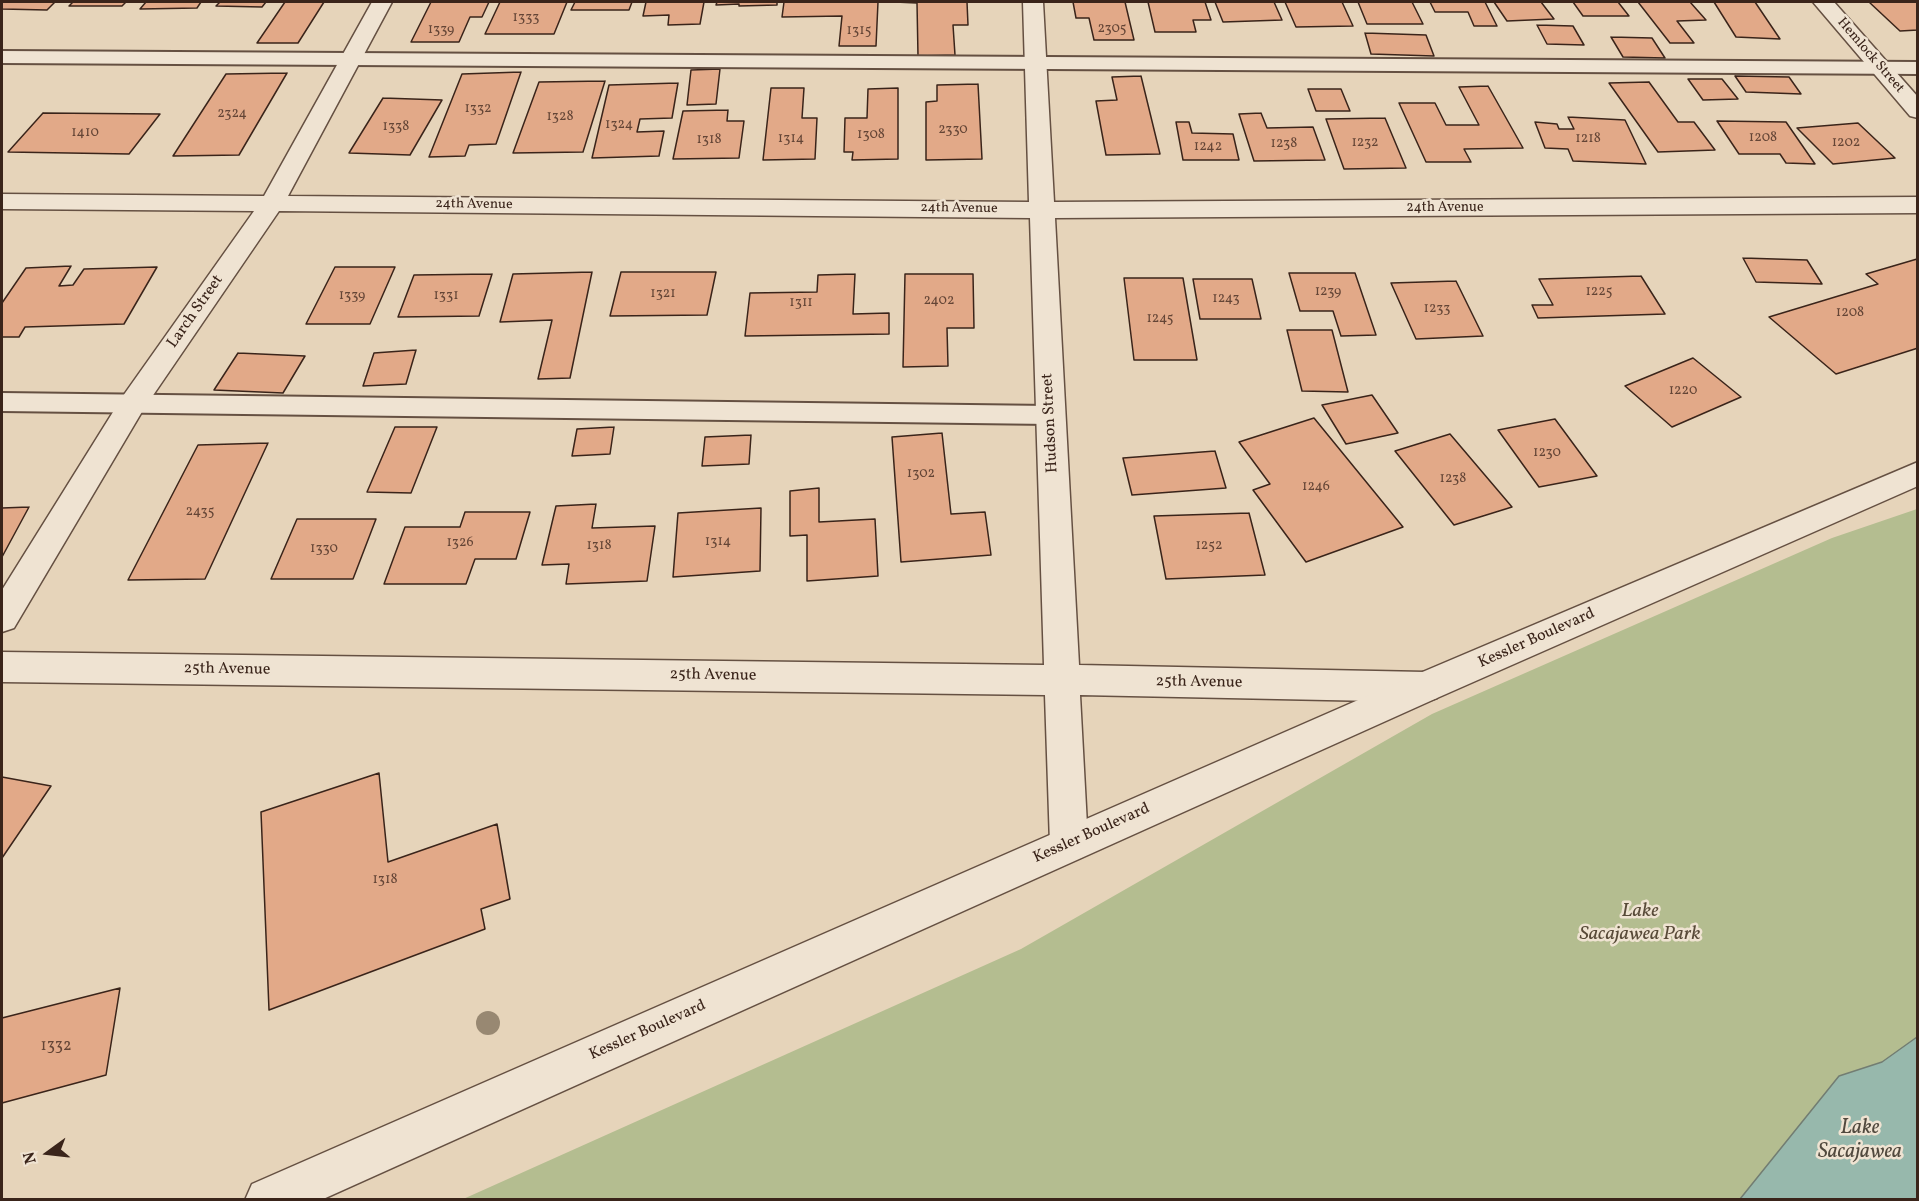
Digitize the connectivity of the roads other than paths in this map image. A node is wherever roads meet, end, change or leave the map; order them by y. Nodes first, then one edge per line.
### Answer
1 (382, 2) edge
2 (1033, 2) edge
3 (1823, 2) edge
4 (2, 57) edge
5 (351, 58) junction
6 (1035, 61) junction
7 (1880, 67) junction
8 (1917, 68) edge
9 (1917, 111) edge
10 (2, 201) edge
11 (272, 203) junction
12 (1917, 205) edge
13 (1042, 210) junction
14 (2, 402) edge
15 (133, 403) junction
16 (1050, 416) junction
17 (1917, 473) edge
18 (2, 618) edge
19 (2, 667) edge
20 (1063, 680) junction
21 (1425, 687) junction
22 (1070, 844) junction
23 (268, 1200) edge

1 - 5 street, Larch Street
2 - 6 street, Hudson Street
3 - 7 street, Hemlock Street
4 - 5 lane
5 - 6 lane
5 - 11 street, Larch Street
6 - 7 lane
6 - 13 street, Hudson Street
7 - 8 lane
7 - 9 street, Hemlock Street
10 - 11 street, 24th Avenue
11 - 13 street, 24th Avenue
11 - 15 street, Larch Street
12 - 13 street, 24th Avenue
13 - 16 street, Hudson Street
14 - 15 lane
15 - 16 lane
15 - 18 street, Larch Street
16 - 20 street, Hudson Street
17 - 21 street, Kessler Boulevard
19 - 20 street, 25th Avenue
20 - 21 street, 25th Avenue
20 - 22 street, Hudson Street
21 - 22 street, Kessler Boulevard
22 - 23 street, Kessler Boulevard

